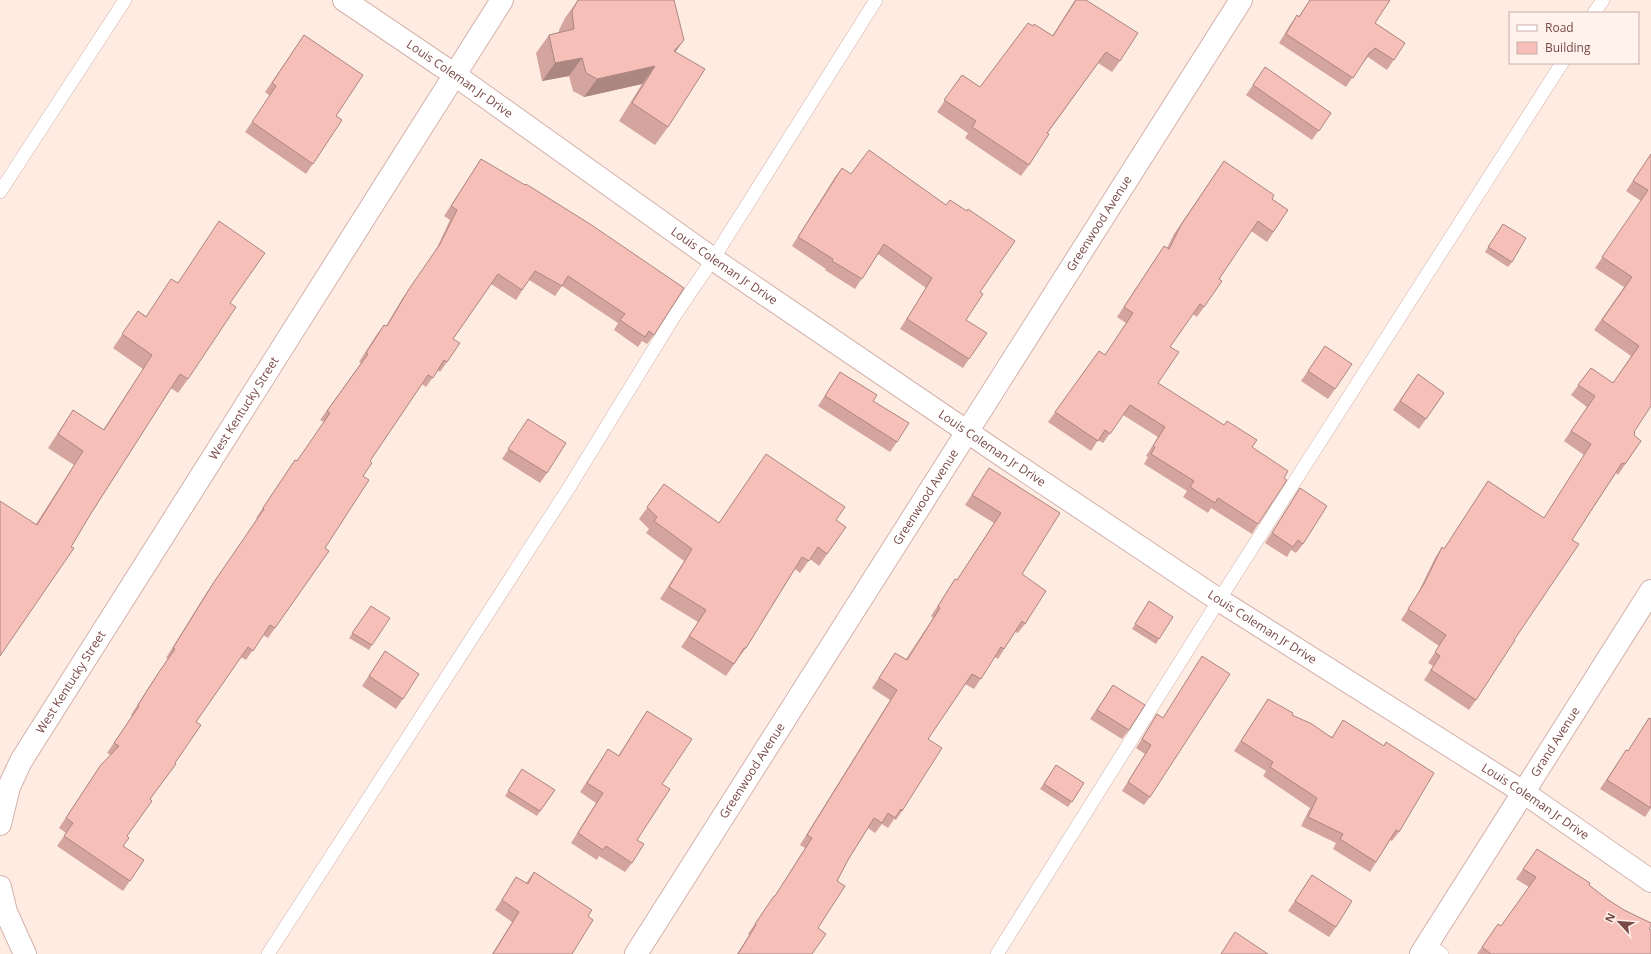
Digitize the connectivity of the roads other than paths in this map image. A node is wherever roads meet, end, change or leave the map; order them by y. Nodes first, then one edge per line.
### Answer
1 (125, 0) edge
2 (344, 0) edge
3 (502, 0) edge
4 (876, 0) edge
5 (1241, 0) edge
6 (1603, 0) edge
7 (1595, 12) edge
8 (1561, 64) edge
9 (455, 75) junction
10 (0, 192) edge
11 (713, 259) junction
12 (968, 432) junction
13 (1651, 591) edge
14 (1219, 600) junction
15 (1523, 792) junction
16 (0, 824) edge
17 (1651, 881) edge
18 (0, 887) edge
19 (1430, 951) edge
20 (25, 954) edge
21 (268, 954) edge
22 (636, 954) edge
23 (997, 954) edge

1 - 10 lane
2 - 9 street, Louis Coleman Jr Drive
3 - 9 street, West Kentucky Street
4 - 11 lane
5 - 12 street, Greenwood Avenue
6 - 7 lane
8 - 14 lane
9 - 11 street, Louis Coleman Jr Drive
9 - 16 street, West Kentucky Street
11 - 12 street, Louis Coleman Jr Drive
11 - 21 lane
12 - 14 street, Louis Coleman Jr Drive
12 - 22 street, Greenwood Avenue
13 - 15 street, Grand Avenue
14 - 15 street, Louis Coleman Jr Drive
14 - 23 lane
15 - 17 street, Louis Coleman Jr Drive
15 - 19 street, Grand Avenue
18 - 20 street

